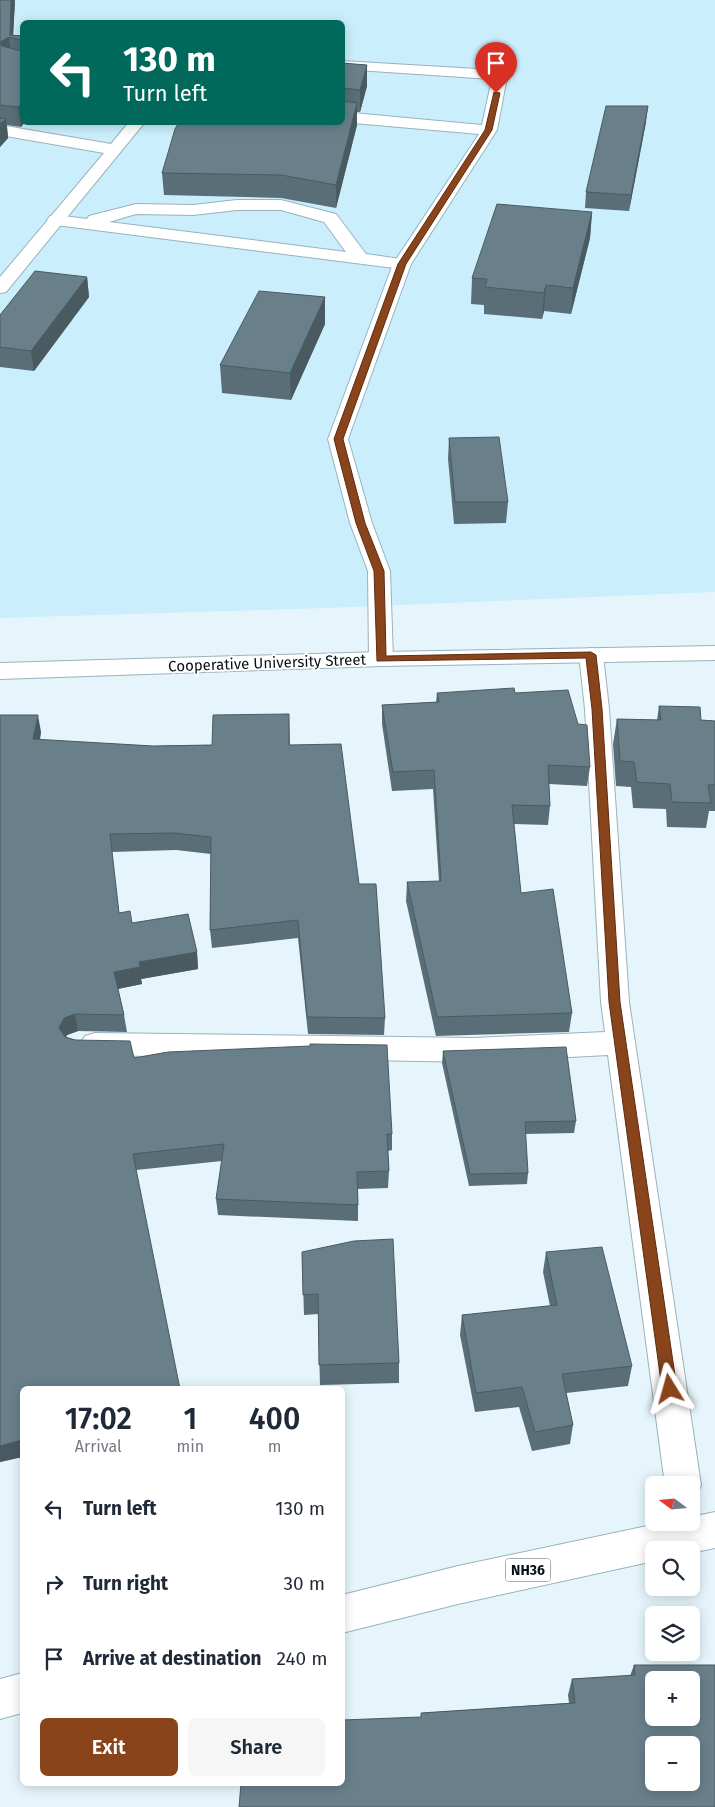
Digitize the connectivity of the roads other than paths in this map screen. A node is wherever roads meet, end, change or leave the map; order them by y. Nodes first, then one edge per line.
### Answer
1 (345, 66) edge
2 (345, 117) edge
3 (136, 125) edge
4 (0, 130) edge
5 (489, 130) junction
6 (116, 150) junction
7 (56, 220) junction
8 (84, 224) junction
9 (360, 258) junction
10 (402, 264) junction
11 (0, 288) edge
12 (715, 653) edge
13 (591, 655) junction
14 (381, 659) junction
15 (0, 671) edge
16 (621, 1043) junction
17 (79, 1044) edge
18 (682, 1476) edge
19 (689, 1531) edge
20 (345, 1613) edge
21 (20, 1694) edge
22 (0, 1699) edge

1 - 5 main road
2 - 5 main road
3 - 6 main road
4 - 6 main road
5 - 10 main road
6 - 7 main road
7 - 8 main road
7 - 11 main road
8 - 9 main road
8 - 9 main road
9 - 10 main road
10 - 14 main road
12 - 13 main road, Cooperative University Street
13 - 14 main road, Cooperative University Street
13 - 16 main road
14 - 15 main road, Cooperative University Street
16 - 17 main road
16 - 18 main road
19 - 20 main road, NH36
21 - 22 main road

